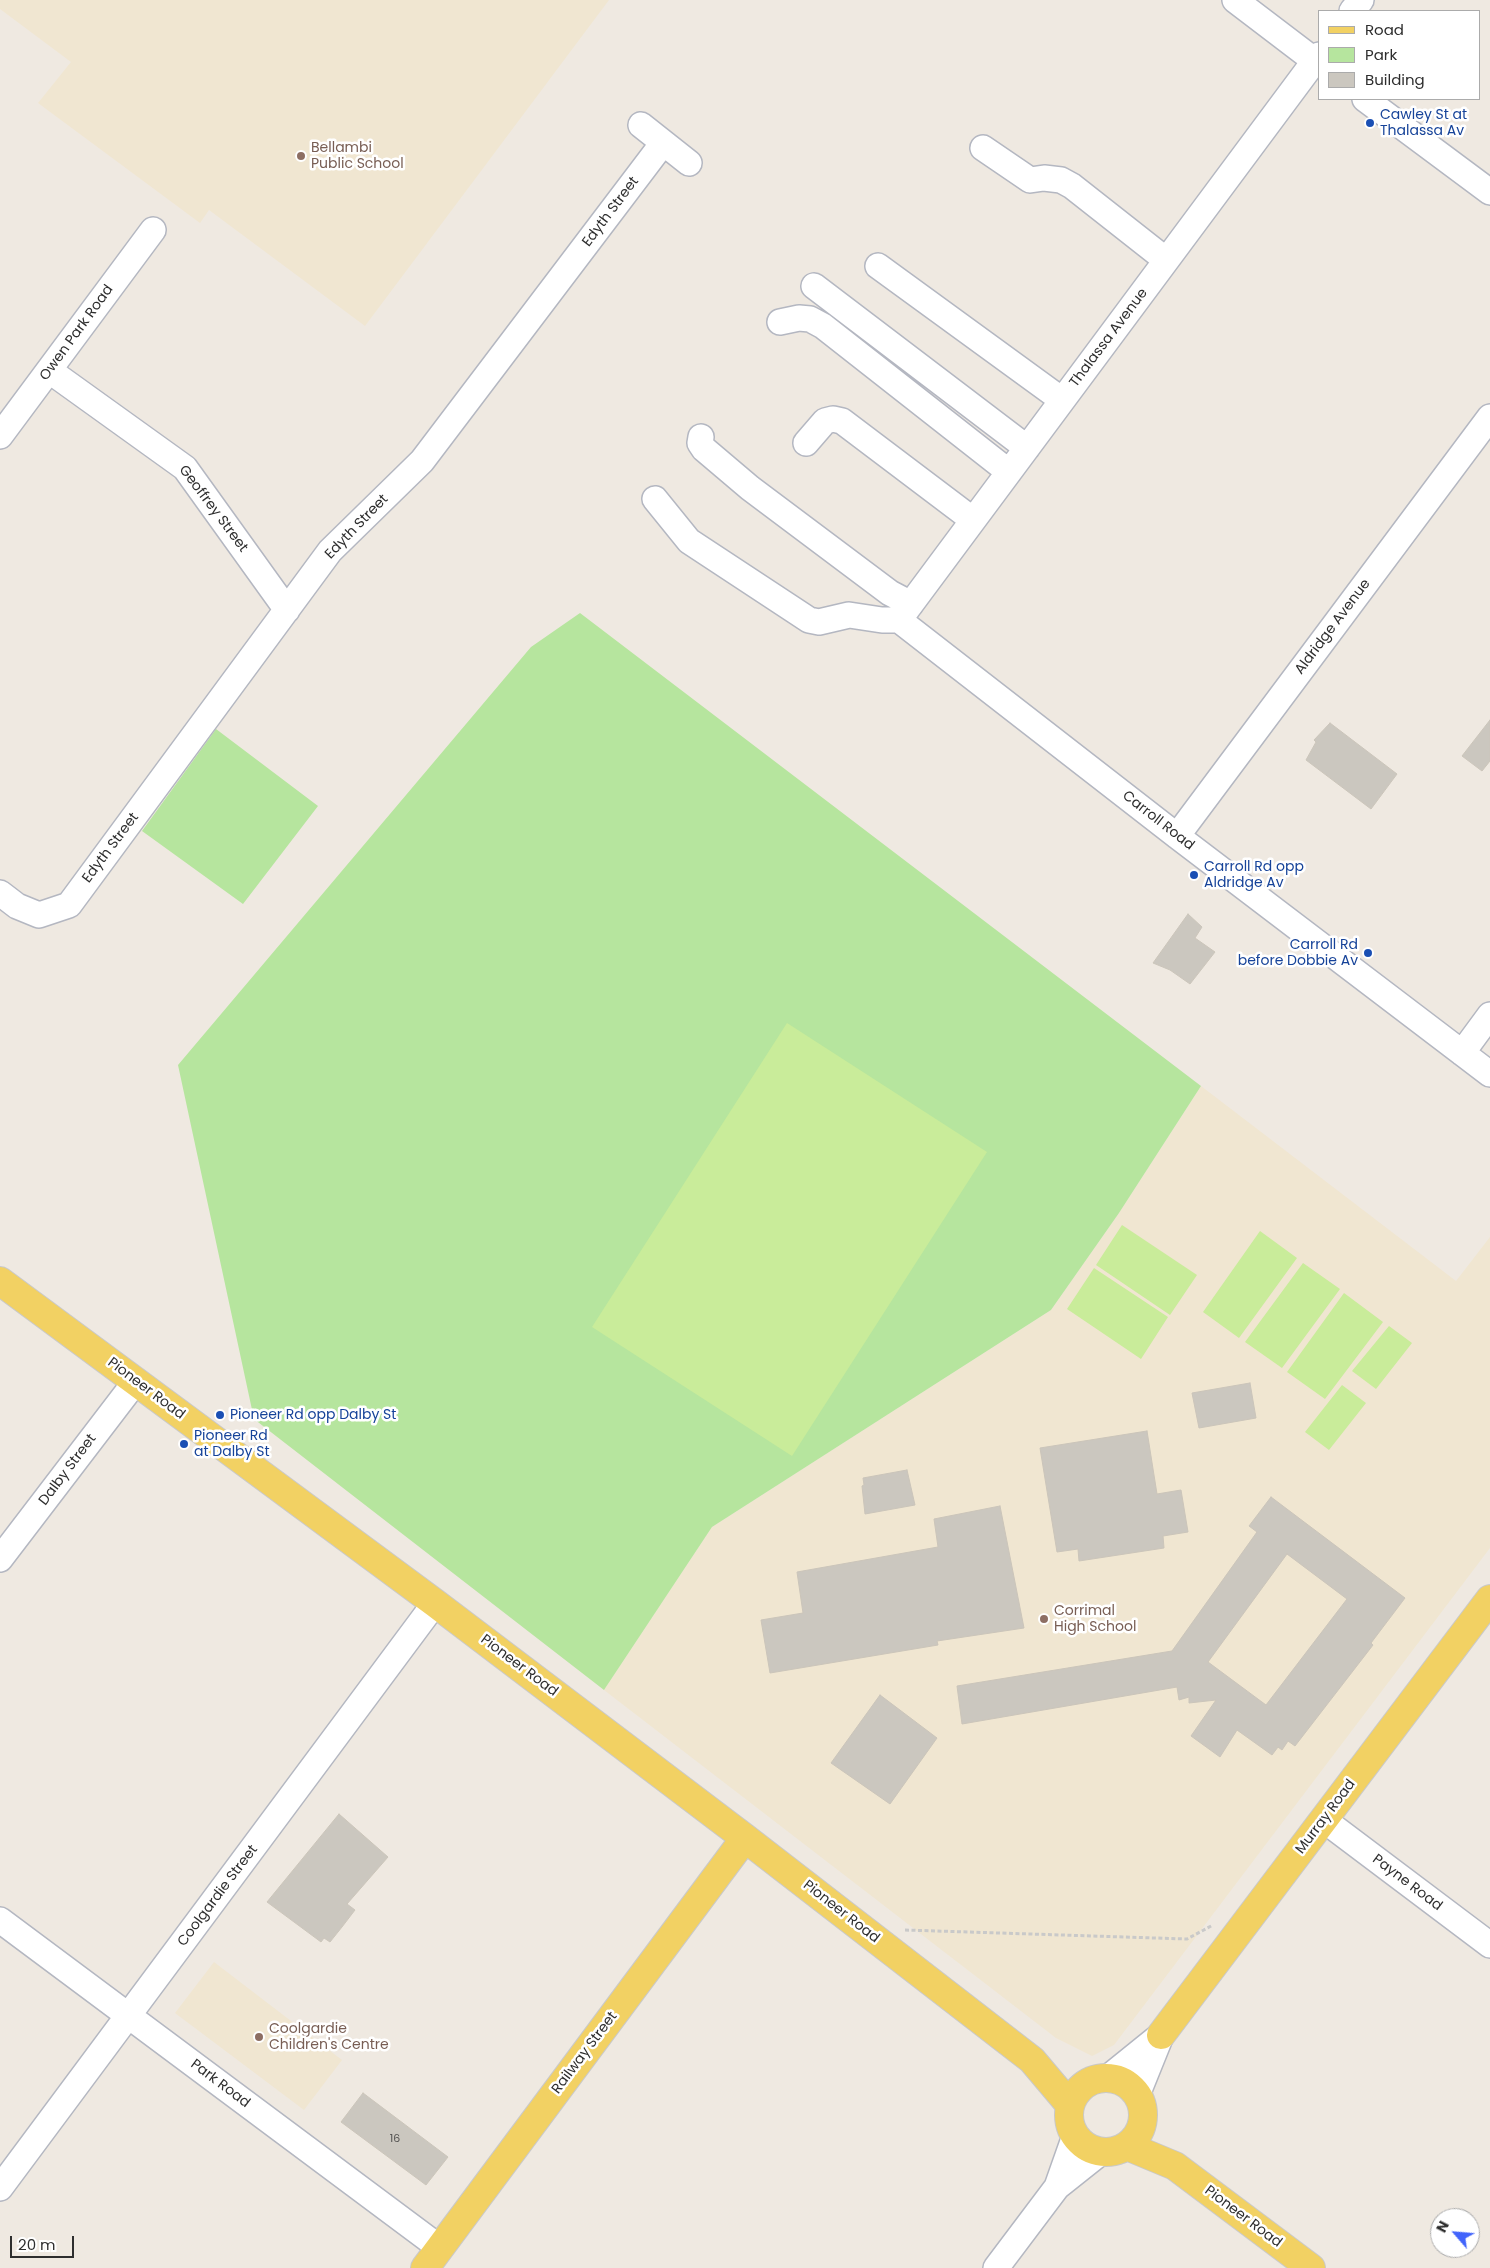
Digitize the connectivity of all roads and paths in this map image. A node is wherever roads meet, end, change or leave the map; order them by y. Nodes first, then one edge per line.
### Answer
1 (1235, 0) edge
2 (1361, 0) edge
3 (1353, 10) edge
4 (1317, 60) edge
5 (1367, 100) edge
6 (641, 125) dead end
7 (663, 143) junction
8 (983, 148) dead end
9 (689, 163) dead end
10 (1490, 192) edge
11 (154, 230) dead end
12 (1166, 260) junction
13 (878, 266) dead end
14 (814, 286) dead end
15 (780, 322) dead end
16 (50, 371) junction
17 (1062, 400) junction
18 (1490, 417) edge
19 (0, 436) edge
20 (701, 438) dead end
21 (806, 443) dead end
22 (1026, 448) junction
23 (1008, 472) junction
24 (655, 499) dead end
25 (973, 520) junction
26 (287, 610) junction
27 (905, 612) junction
28 (1177, 836) junction
29 (0, 893) edge
30 (1490, 1015) edge
31 (1462, 1053) junction
32 (1490, 1074) edge
33 (0, 1280) edge
34 (136, 1381) junction
35 (0, 1559) edge
36 (1490, 1598) edge
37 (435, 1603) junction
38 (1324, 1820) junction
39 (745, 1838) junction
40 (0, 1920) edge
41 (1215, 1924) dead end
42 (862, 1929) junction
43 (1490, 1945) edge
44 (129, 2016) junction
45 (1161, 2035) junction
46 (1032, 2060) junction
47 (1100, 2079) junction
48 (1070, 2105) junction
49 (1140, 2107) junction
50 (1075, 2136) junction
51 (1114, 2149) junction
52 (1175, 2166) junction
53 (1057, 2187) junction
54 (0, 2188) edge
55 (432, 2258) edge
56 (996, 2268) edge
57 (1311, 2268) edge

1 - 4 street
2 - 3 street
4 - 12 street, Thalassa Avenue
5 - 10 street
6 - 7 street
7 - 9 street
7 - 26 street, Edyth Street
8 - 12 street
11 - 16 street, Owen Park Road
12 - 17 street, Thalassa Avenue
13 - 17 street
14 - 22 street
15 - 23 street
16 - 19 street, Owen Park Road
16 - 26 street, Geoffrey Street
17 - 22 street, Thalassa Avenue
18 - 28 street, Aldridge Avenue
20 - 27 street, Carroll Road
21 - 25 street
22 - 23 street, Thalassa Avenue
23 - 25 street, Thalassa Avenue
24 - 27 street
25 - 27 street, Thalassa Avenue
26 - 29 street, Edyth Street
27 - 28 street, Carroll Road
28 - 31 street, Carroll Road
30 - 31 street
31 - 32 street, Carroll Road
33 - 34 main road, Pioneer Road
34 - 35 street, Dalby Street
34 - 37 main road, Pioneer Road
36 - 38 main road, Murray Road
37 - 39 main road, Pioneer Road
37 - 44 street, Coolgardie Street
38 - 43 street, Payne Road
38 - 45 main road, Murray Road
39 - 42 main road, Pioneer Road
39 - 55 main road, Railway Street
40 - 44 street, Park Road
41 - 42 path
42 - 46 main road, Pioneer Road
44 - 54 street, Coolgardie Street
44 - 55 street, Park Road
45 - 47 street, Murray Road
45 - 49 street, Murray Road
46 - 47 main road, Pioneer Road
46 - 48 main road, Pioneer Road
47 - 48 main road
47 - 49 main road
48 - 50 main road
49 - 51 main road
49 - 52 main road, Pioneer Road
50 - 51 main road
50 - 53 street
51 - 52 main road, Pioneer Road
51 - 53 street
52 - 57 main road, Pioneer Road
53 - 56 street

